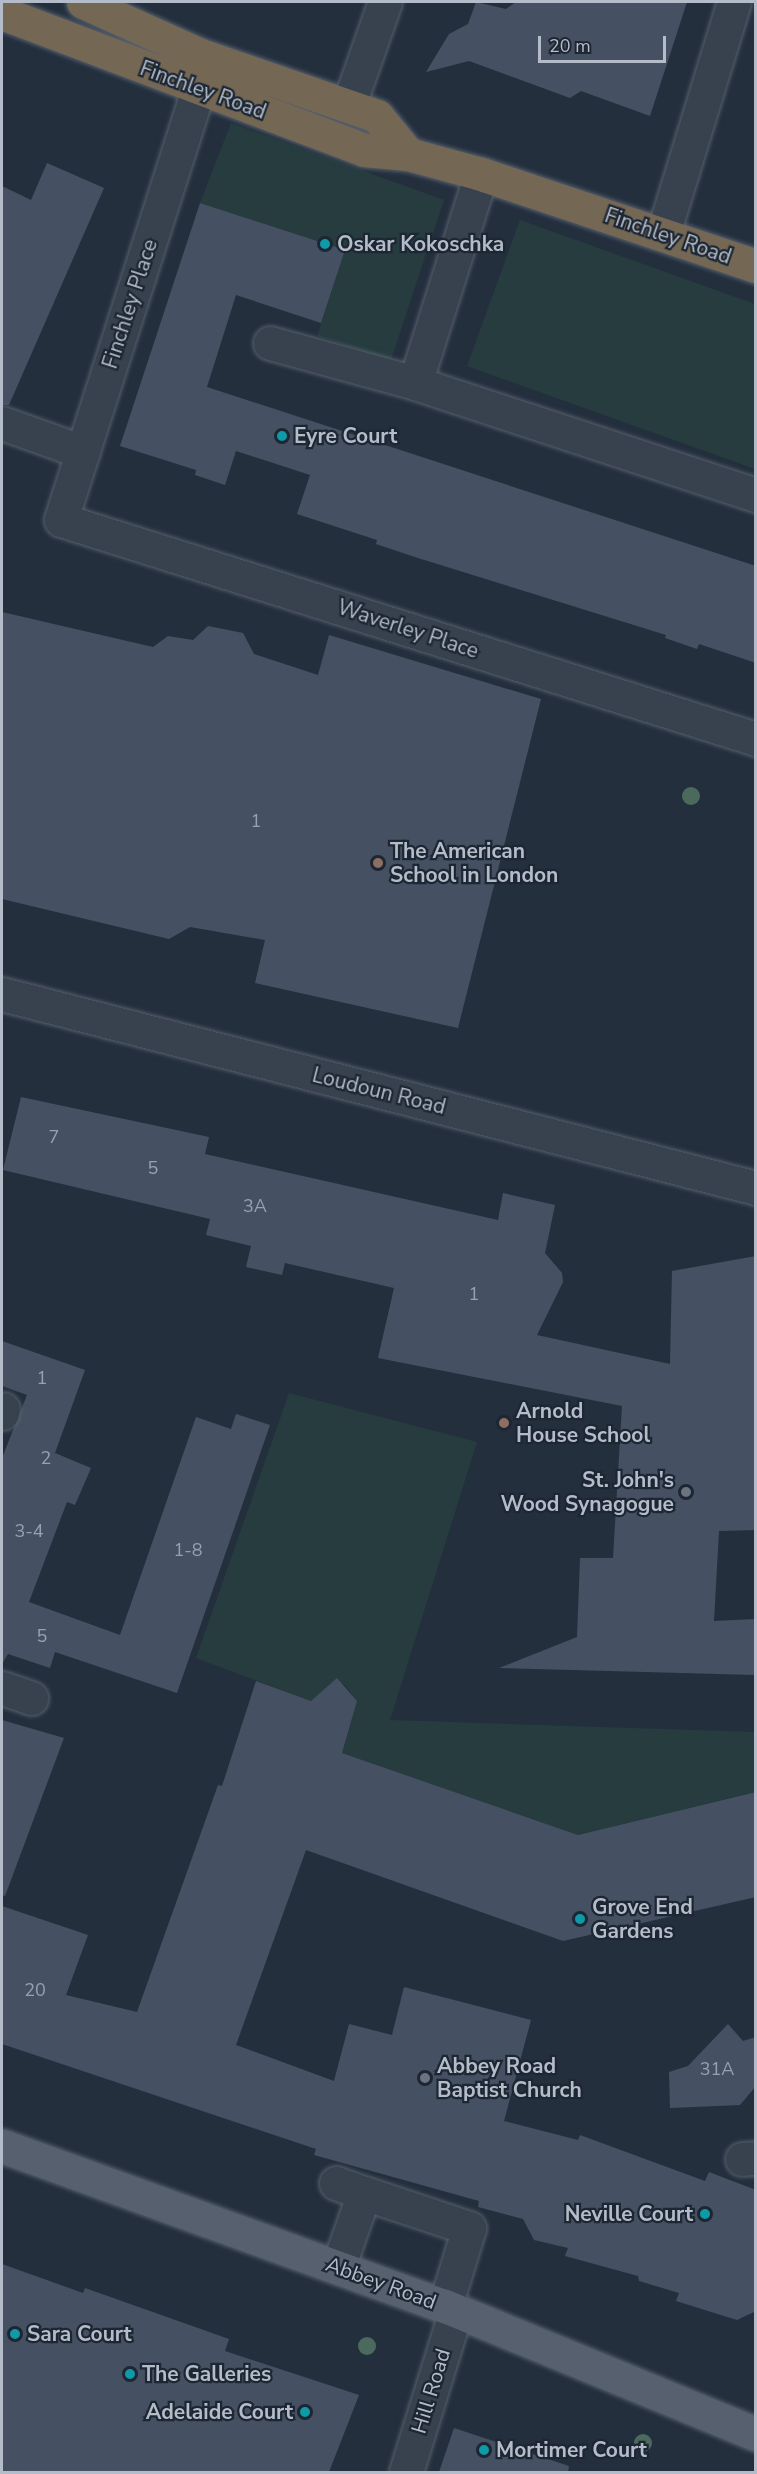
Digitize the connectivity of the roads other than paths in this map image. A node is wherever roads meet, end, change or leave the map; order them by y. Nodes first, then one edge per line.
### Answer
1 (83, 2) edge
2 (385, 2) edge
3 (734, 2) edge
4 (2, 13) edge
5 (199, 87) junction
6 (349, 104) junction
7 (408, 154) junction
8 (481, 174) junction
9 (663, 234) junction
10 (756, 266) edge
11 (270, 343) dead end
12 (415, 383) junction
13 (2, 423) edge
14 (83, 452) junction
15 (756, 495) edge
16 (61, 520) joint
17 (756, 739) edge
18 (2, 994) edge
19 (756, 1188) edge
20 (2, 2146) edge
21 (338, 2267) junction
22 (450, 2308) junction
23 (756, 2434) edge
24 (406, 2472) edge

1 - 6 highway, Finchley Road
2 - 6 street
3 - 9 street
4 - 5 highway, Finchley Road
5 - 7 highway, Finchley Road
5 - 14 street, Finchley Place
6 - 7 highway, Finchley Road
7 - 8 highway, Finchley Road
8 - 9 highway, Finchley Road
8 - 12 street
9 - 10 highway, Finchley Road
11 - 12 street
12 - 15 street
13 - 14 street
14 - 16 street, Finchley Place
16 - 17 street, Waverley Place
18 - 19 street, Loudoun Road
20 - 21 main road, Abbey Road
21 - 22 main road, Abbey Road
21 - 22 street, Hill Road
22 - 23 main road, Abbey Road
22 - 24 street, Hill Road

